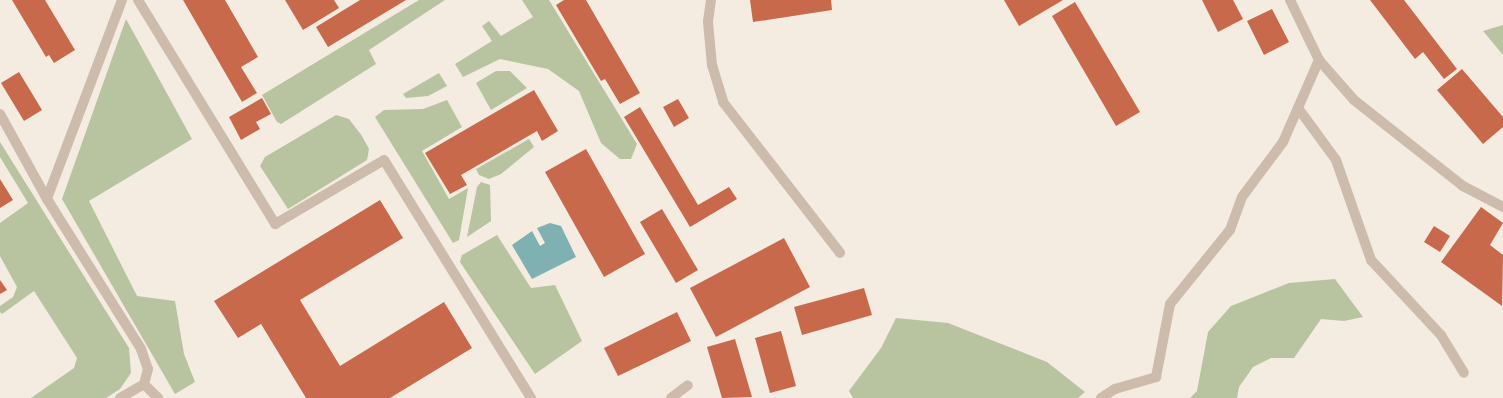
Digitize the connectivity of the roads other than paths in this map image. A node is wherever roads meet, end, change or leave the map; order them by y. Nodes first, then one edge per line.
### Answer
1 (122, 0) edge
2 (138, 0) edge
3 (711, 0) edge
4 (1290, 0) edge
5 (1319, 60) junction
6 (1298, 108) junction
7 (0, 114) edge
8 (47, 199) junction
9 (1503, 207) edge
10 (840, 253) dead end
11 (1464, 373) dead end
12 (144, 384) junction
13 (688, 385) dead end
14 (120, 398) edge
15 (158, 398) edge
16 (531, 398) edge
17 (671, 398) edge
18 (1101, 398) edge

1 - 8 street
2 - 16 street
3 - 10 street
4 - 5 street
5 - 6 street
5 - 9 street
6 - 11 street
6 - 18 street
7 - 8 street
8 - 12 street
12 - 14 street
12 - 15 street
13 - 17 street

